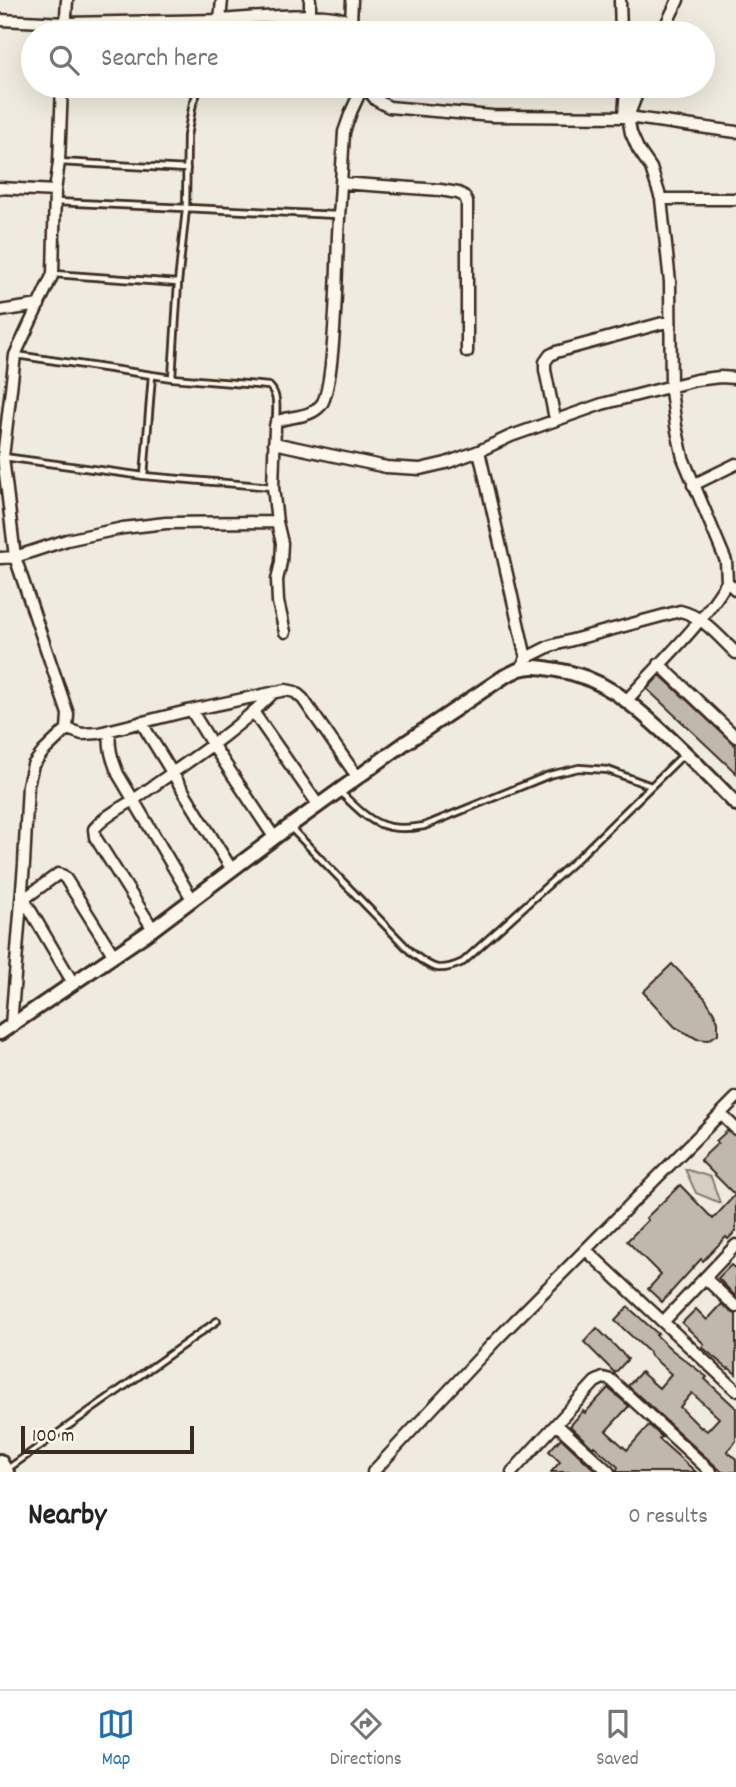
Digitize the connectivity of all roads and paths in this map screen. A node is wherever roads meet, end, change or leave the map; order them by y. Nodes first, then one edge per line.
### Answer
1 (67, 0) edge
2 (222, 0) edge
3 (310, 0) edge
4 (352, 0) edge
5 (620, 0) edge
6 (678, 0) edge
7 (310, 15) junction
8 (0, 20) edge
9 (220, 20) junction
10 (66, 21) edge
11 (201, 21) edge
12 (343, 21) edge
13 (353, 21) edge
14 (621, 21) edge
15 (668, 21) edge
16 (21, 23) edge
17 (62, 98) edge
18 (195, 98) edge
19 (358, 98) edge
20 (374, 98) edge
21 (626, 98) edge
22 (635, 98) edge
23 (626, 117) junction
24 (736, 132) edge
25 (59, 162) junction
26 (187, 169) junction
27 (341, 183) junction
28 (0, 188) edge
29 (55, 196) junction
30 (661, 199) junction
31 (736, 199) edge
32 (186, 209) junction
33 (339, 215) junction
34 (53, 274) junction
35 (178, 283) junction
36 (39, 304) junction
37 (0, 311) edge
38 (670, 321) junction
39 (467, 352) dead end
40 (15, 355) junction
41 (152, 375) junction
42 (172, 378) junction
43 (736, 378) edge
44 (672, 385) junction
45 (555, 419) junction
46 (276, 422) junction
47 (274, 443) junction
48 (479, 451) junction
49 (3, 457) junction
50 (736, 464) edge
51 (145, 476) junction
52 (693, 485) junction
53 (273, 487) junction
54 (277, 522) junction
55 (736, 553) edge
56 (15, 557) junction
57 (0, 558) edge
58 (726, 561) junction
59 (727, 582) junction
60 (736, 590) edge
61 (701, 620) junction
62 (285, 632) dead end
63 (736, 653) edge
64 (523, 664) junction
65 (659, 664) junction
66 (274, 692) junction
67 (627, 700) junction
68 (191, 710) junction
69 (254, 713) junction
70 (141, 722) junction
71 (66, 729) junction
72 (110, 730) junction
73 (736, 737) edge
74 (212, 744) junction
75 (686, 752) junction
76 (172, 772) junction
77 (358, 778) junction
78 (651, 786) junction
79 (340, 792) junction
80 (133, 801) junction
81 (736, 804) edge
82 (318, 806) junction
83 (290, 826) junction
84 (274, 837) junction
85 (232, 870) junction
86 (23, 897) junction
87 (192, 899) junction
88 (153, 929) junction
89 (114, 956) junction
90 (73, 984) junction
91 (6, 1029) edge
92 (736, 1098) edge
93 (721, 1114) junction
94 (736, 1129) edge
95 (736, 1245) edge
96 (586, 1250) junction
97 (705, 1278) junction
98 (736, 1307) edge
99 (216, 1321) dead end
100 (663, 1322) junction
101 (736, 1390) edge
102 (555, 1424) junction
103 (4, 1468) edge
104 (373, 1472) edge
105 (512, 1472) edge
106 (608, 1472) edge
107 (711, 1472) edge

1 - 10 street
2 - 9 street
3 - 7 street
4 - 13 street
5 - 14 street
6 - 15 street
7 - 9 street
7 - 12 street
8 - 16 street
9 - 11 street
17 - 25 street
18 - 26 lane
19 - 27 street
20 - 23 street
21 - 23 street
22 - 23 street
23 - 24 street
23 - 30 street
25 - 26 lane
25 - 29 street
26 - 32 lane
27 - 33 street
27 - 39 street
28 - 29 street
29 - 32 lane
29 - 34 street
30 - 31 street
30 - 38 street
32 - 33 lane
32 - 35 lane
33 - 46 street
34 - 35 lane
34 - 36 street
35 - 42 lane
36 - 37 street
36 - 40 street
38 - 44 street
38 - 45 street
40 - 41 lane
40 - 49 street
41 - 42 lane
41 - 51 lane
42 - 46 lane
43 - 44 street
44 - 45 street
44 - 52 street
45 - 48 street
46 - 47 street
47 - 48 street
47 - 53 street
48 - 64 street
49 - 51 lane
49 - 56 street
50 - 52 street
51 - 53 lane
52 - 58 street
53 - 54 street
54 - 56 street
54 - 62 street
55 - 58 street
56 - 57 street
56 - 71 street
58 - 59 street
59 - 60 street
59 - 61 street
61 - 63 street
61 - 64 street
61 - 65 street
64 - 67 street
64 - 77 street
65 - 67 street
65 - 73 street
66 - 68 street
66 - 69 street
66 - 77 street
67 - 75 street
68 - 70 street
68 - 74 street
69 - 74 street
69 - 82 street
70 - 72 street
70 - 76 street
71 - 72 street
71 - 86 street
72 - 80 street
74 - 76 street
74 - 84 street
75 - 78 lane
75 - 81 street
76 - 80 street
76 - 85 street
77 - 79 street
78 - 79 lane
78 - 83 lane
79 - 82 street
80 - 87 street
80 - 88 street
82 - 83 street
83 - 84 street
84 - 85 street
85 - 87 street
86 - 89 street
86 - 90 street
86 - 91 street
87 - 88 street
88 - 89 street
89 - 90 street
90 - 91 street
92 - 93 street
93 - 94 street
93 - 96 street
95 - 97 street
96 - 100 street
96 - 104 street
97 - 98 street
97 - 100 street
99 - 103 lane
100 - 101 street
102 - 105 street
102 - 106 street
102 - 107 street

